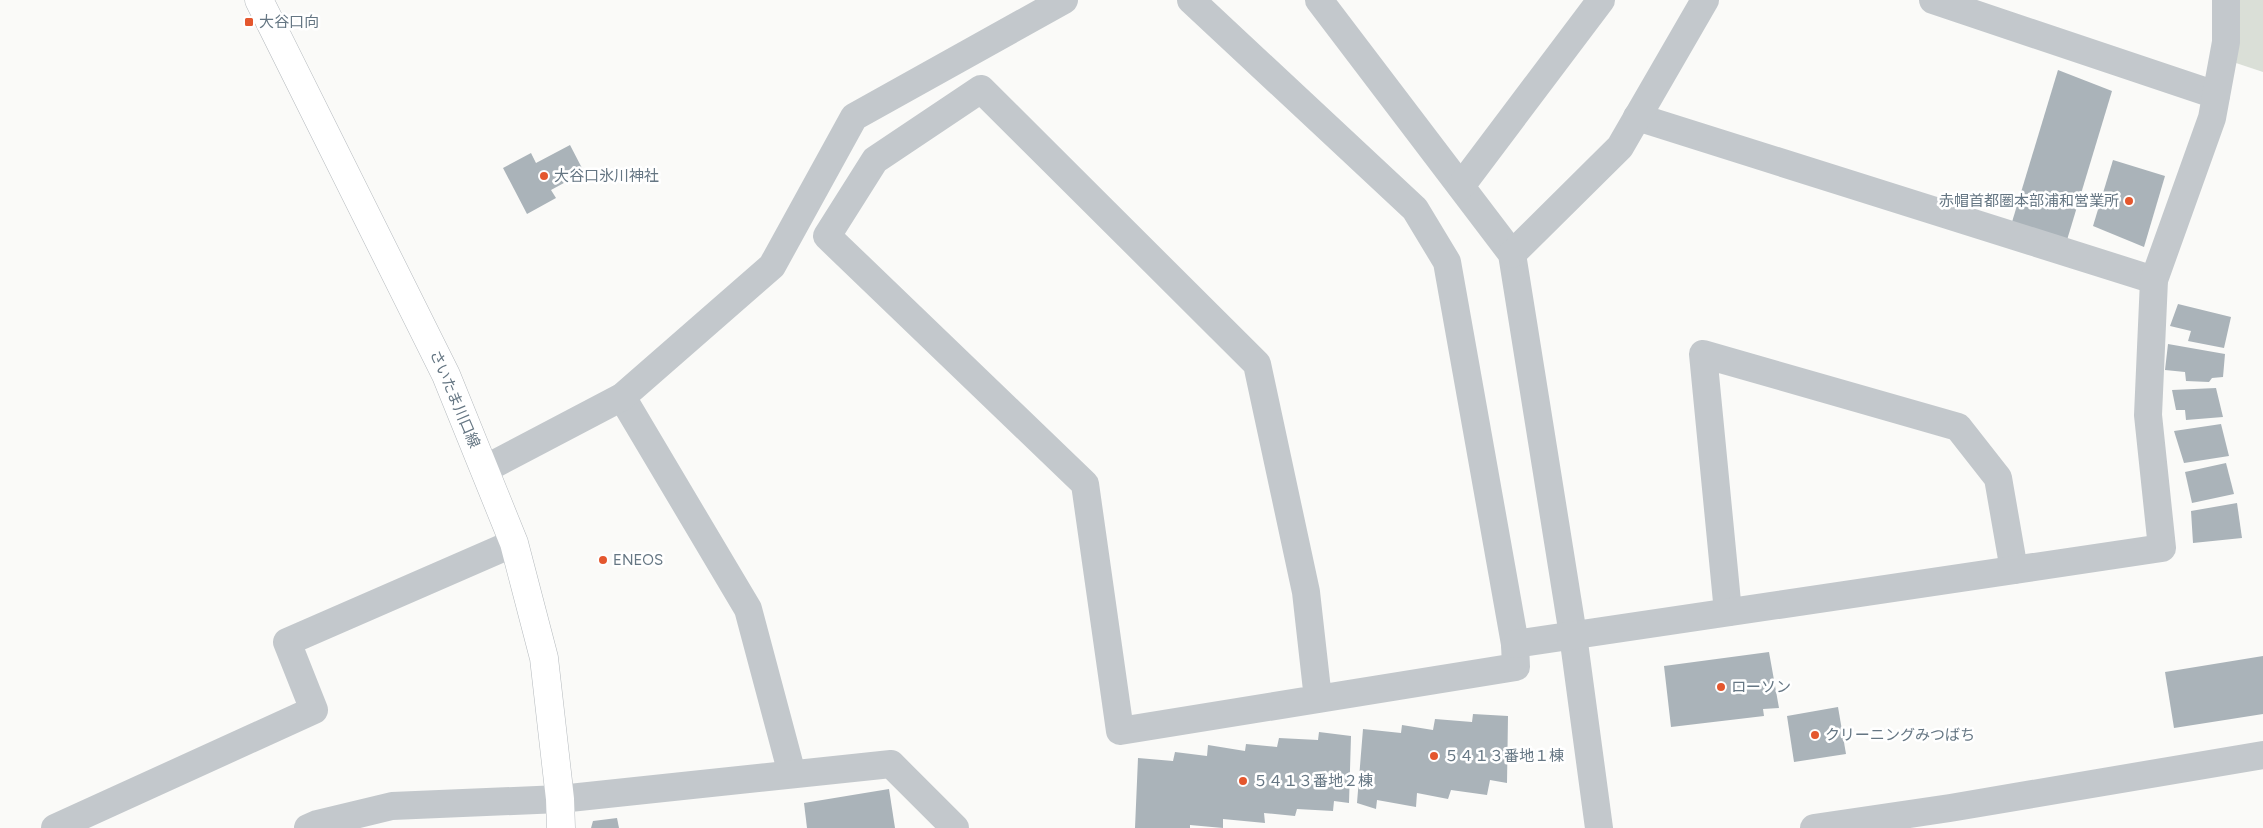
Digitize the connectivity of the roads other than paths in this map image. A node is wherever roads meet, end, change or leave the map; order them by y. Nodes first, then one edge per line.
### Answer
1 (259, 0) edge
2 (1064, 0) edge
3 (1191, 0) edge
4 (1319, 0) edge
5 (1601, 0) edge
6 (1704, 0) edge
7 (1933, 0) edge
8 (2226, 0) edge
9 (2216, 95) junction
10 (1636, 117) junction
11 (1461, 186) junction
12 (1512, 254) junction
13 (2154, 280) junction
14 (622, 397) junction
15 (485, 469) junction
16 (514, 543) junction
17 (2014, 570) junction
18 (1728, 612) junction
19 (1573, 635) junction
20 (1515, 644) junction
21 (1318, 699) junction
22 (2263, 756) edge
23 (792, 774) junction
24 (560, 798) junction
25 (55, 828) edge
26 (308, 828) edge
27 (561, 828) edge
28 (955, 828) edge
29 (1599, 828) edge
30 (1814, 828) edge

1 - 15 main road, さいたま川口線
2 - 14 street
3 - 20 street
4 - 11 street
5 - 11 street
6 - 10 street
7 - 9 street
8 - 9 street
9 - 13 street
10 - 12 street
10 - 13 street
11 - 12 street
12 - 19 street
13 - 17 street
14 - 15 street
14 - 23 street
15 - 16 main road, さいたま川口線
16 - 24 main road, さいたま川口線
16 - 25 street
17 - 18 street
17 - 18 street
18 - 19 street
19 - 20 street
19 - 29 street
20 - 21 street
21 - 21 street
22 - 30 street
23 - 24 street
23 - 28 street
24 - 26 street
24 - 27 main road, さいたま川口線

